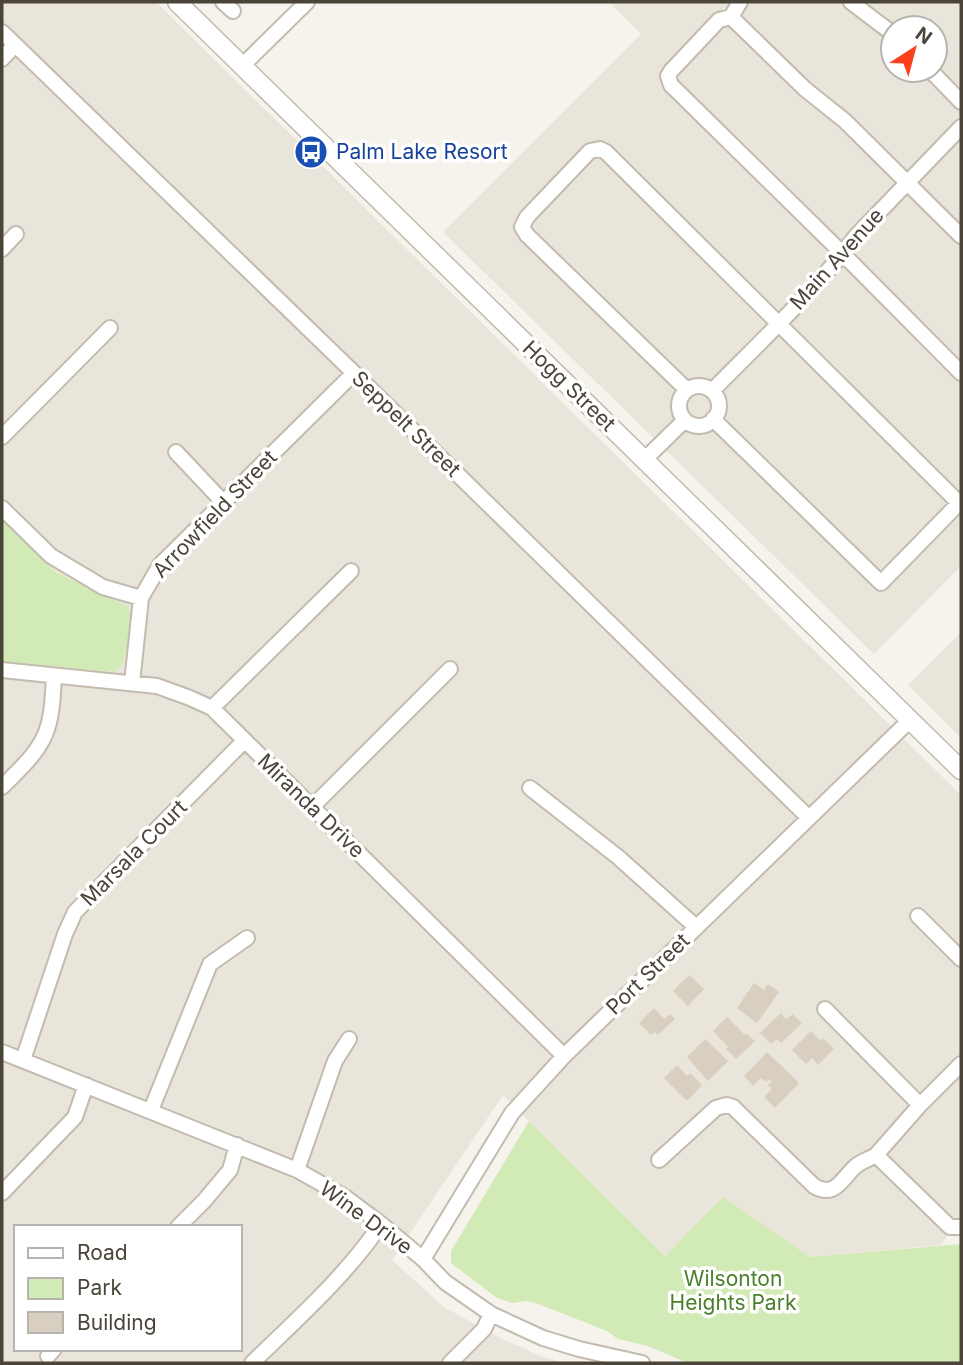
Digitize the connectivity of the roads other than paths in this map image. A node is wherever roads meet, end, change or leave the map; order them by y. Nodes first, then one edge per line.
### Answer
1 (177, 2) edge
2 (307, 2) edge
3 (740, 2) edge
4 (851, 2) edge
5 (731, 18) junction
6 (879, 23) edge
7 (2, 32) edge
8 (15, 45) junction
9 (2, 59) edge
10 (242, 66) junction
11 (944, 84) edge
12 (961, 102) edge
13 (961, 127) edge
14 (908, 182) junction
15 (16, 234) dead end
16 (961, 236) edge
17 (2, 249) edge
18 (843, 254) junction
19 (779, 324) junction
20 (110, 328) dead end
21 (354, 373) junction
22 (961, 373) edge
23 (687, 390) junction
24 (712, 391) junction
25 (713, 419) junction
26 (685, 420) junction
27 (2, 437) edge
28 (176, 452) dead end
29 (644, 460) junction
30 (960, 502) edge
31 (225, 503) junction
32 (2, 508) edge
33 (351, 571) dead end
34 (141, 598) junction
35 (450, 669) dead end
36 (2, 670) edge
37 (54, 676) junction
38 (132, 683) junction
39 (212, 708) junction
40 (910, 720) junction
41 (244, 741) junction
42 (961, 770) edge
43 (2, 787) edge
44 (530, 788) dead end
45 (313, 806) junction
46 (809, 818) junction
47 (918, 916) dead end
48 (696, 927) junction
49 (247, 938) dead end
50 (961, 959) edge
51 (825, 1009) dead end
52 (349, 1040) dead end
53 (2, 1052) edge
54 (564, 1056) junction
55 (23, 1060) junction
56 (961, 1064) edge
57 (86, 1085) junction
58 (920, 1105) junction
59 (151, 1110) junction
60 (237, 1145) junction
61 (876, 1155) junction
62 (659, 1160) dead end
63 (298, 1170) junction
64 (2, 1193) edge
65 (381, 1224) junction
66 (180, 1225) edge
67 (961, 1227) edge
68 (423, 1259) junction
69 (491, 1314) junction
70 (608, 1359) edge
71 (252, 1363) edge
72 (450, 1363) edge
73 (642, 1363) edge

1 - 10 street, Hogg Street
2 - 10 street
3 - 5 street
4 - 6 street
5 - 14 street
5 - 18 street
7 - 8 street, Seppelt Street
8 - 9 street
8 - 21 street, Seppelt Street
10 - 29 street, Hogg Street
11 - 12 street
13 - 14 street, Main Avenue
14 - 16 street
14 - 18 street, Main Avenue
15 - 17 street
18 - 19 street, Main Avenue
18 - 22 street
19 - 23 street
19 - 24 street, Main Avenue
19 - 30 street
20 - 27 street
21 - 31 street, Arrowfield Street
21 - 46 street, Seppelt Street
23 - 24 street
23 - 26 street
24 - 25 street
25 - 26 street
25 - 30 street
26 - 29 street
28 - 31 street
29 - 40 street, Hogg Street
31 - 34 street, Arrowfield Street
32 - 34 street
33 - 39 street
34 - 38 street, Arrowfield Street
35 - 45 street
36 - 37 street, Miranda Drive
37 - 38 street, Miranda Drive
37 - 43 street
38 - 39 street, Miranda Drive
39 - 41 street, Miranda Drive
40 - 42 street, Hogg Street
40 - 46 street, Port Street
41 - 45 street, Miranda Drive
41 - 55 street, Marsala Court
44 - 48 street
45 - 54 street, Miranda Drive
46 - 48 street, Port Street
47 - 50 street
48 - 54 street, Port Street
49 - 59 street
51 - 58 street
52 - 63 street
53 - 55 street, Wine Drive
54 - 68 street, Port Street
55 - 57 street, Wine Drive
56 - 58 street
57 - 59 street, Wine Drive
57 - 64 street
58 - 61 street
59 - 60 street, Wine Drive
60 - 63 street, Wine Drive
60 - 66 street
61 - 62 street
61 - 67 street
63 - 65 street, Wine Drive
65 - 68 street, Wine Drive
65 - 71 street
68 - 69 street, Wine Drive
69 - 70 street, Wine Drive
69 - 72 street
70 - 73 street, Wine Drive

